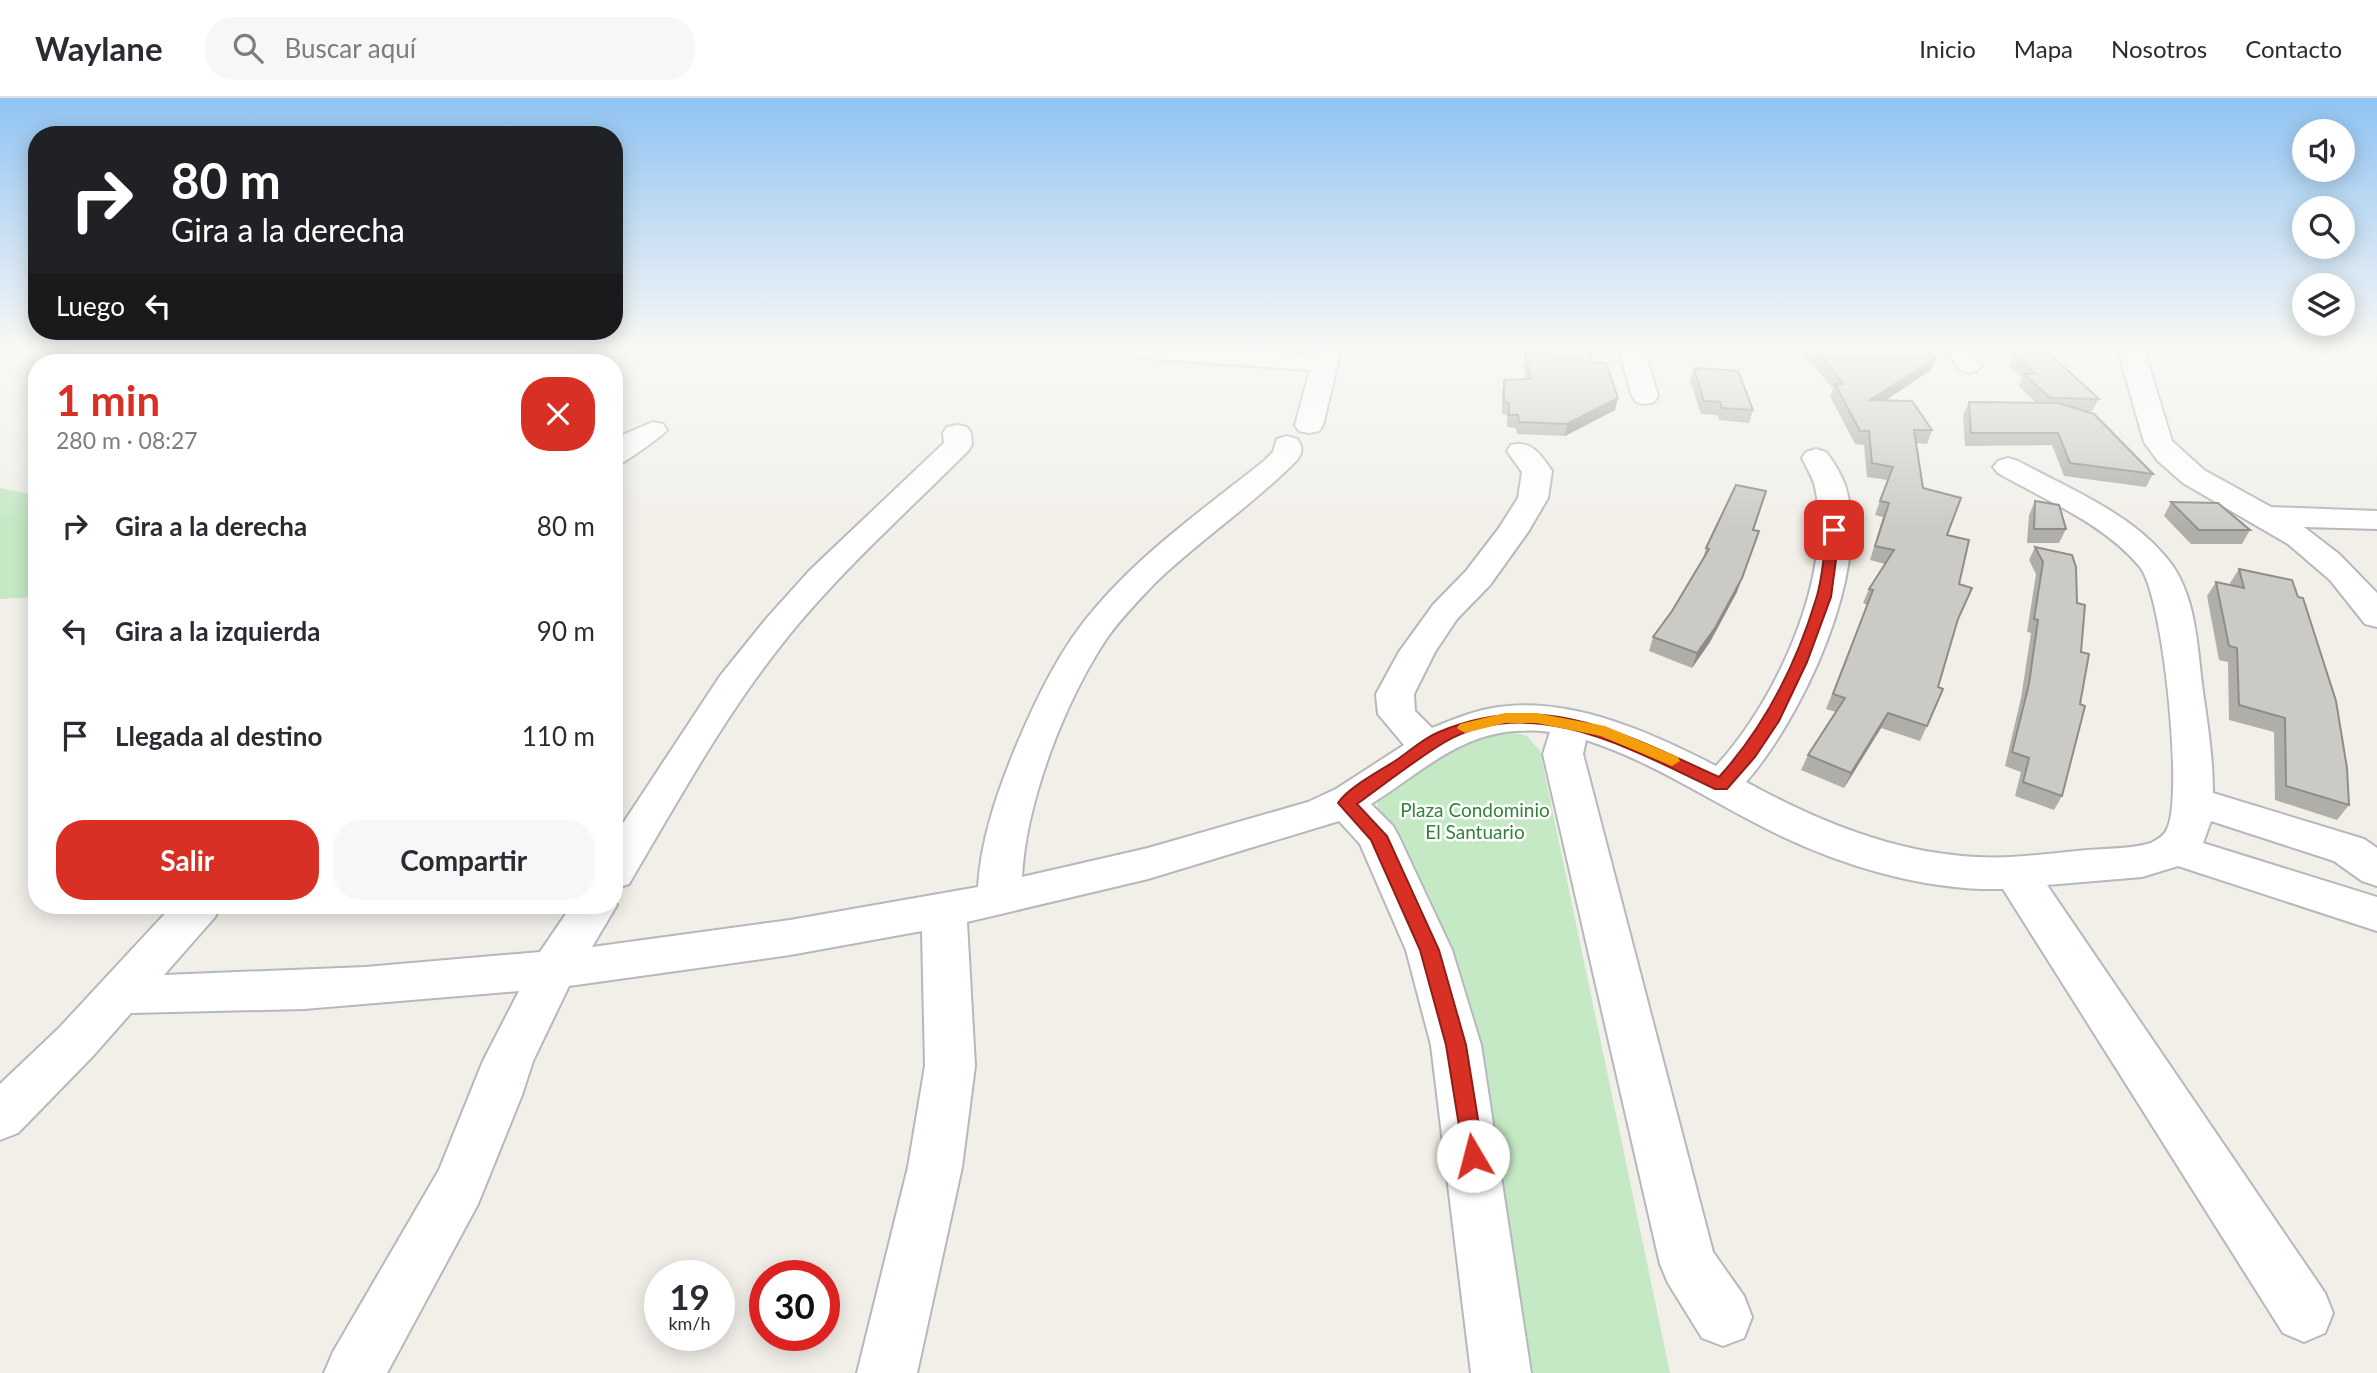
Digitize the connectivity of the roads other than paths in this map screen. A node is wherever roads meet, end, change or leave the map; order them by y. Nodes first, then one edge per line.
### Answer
1 (1307, 410) edge
2 (2148, 410) edge
3 (653, 430) dead end
4 (957, 433) dead end
5 (623, 450) edge
6 (1521, 451) dead end
7 (1816, 458) dead end
8 (2008, 467) dead end
9 (2266, 516) junction
10 (2377, 520) edge
11 (2377, 617) edge
12 (1571, 724) junction
13 (1427, 746) junction
14 (1721, 785) junction
15 (1346, 803) junction
16 (2185, 824) junction
17 (623, 859) edge
18 (2374, 869) edge
19 (2014, 871) junction
20 (999, 900) junction
21 (944, 911) junction
22 (191, 914) edge
23 (590, 914) edge
24 (2377, 914) edge
25 (553, 970) junction
26 (120, 994) junction
27 (0, 1117) edge
28 (2304, 1313) dead end
29 (1723, 1317) dead end
30 (354, 1373) edge
31 (887, 1373) edge
32 (1501, 1373) edge

1 - 20 street
2 - 9 street
3 - 5 street
4 - 17 street
6 - 13 street
7 - 14 street
8 - 16 street
9 - 10 street
9 - 11 street
12 - 13 street
12 - 14 street
12 - 29 street
13 - 15 street
14 - 19 street
15 - 20 street
15 - 32 street
16 - 18 street
16 - 19 street
16 - 24 street
19 - 28 street
20 - 21 street
21 - 25 street
21 - 31 street
22 - 26 street
23 - 25 street
25 - 26 street
25 - 30 street
26 - 27 street

